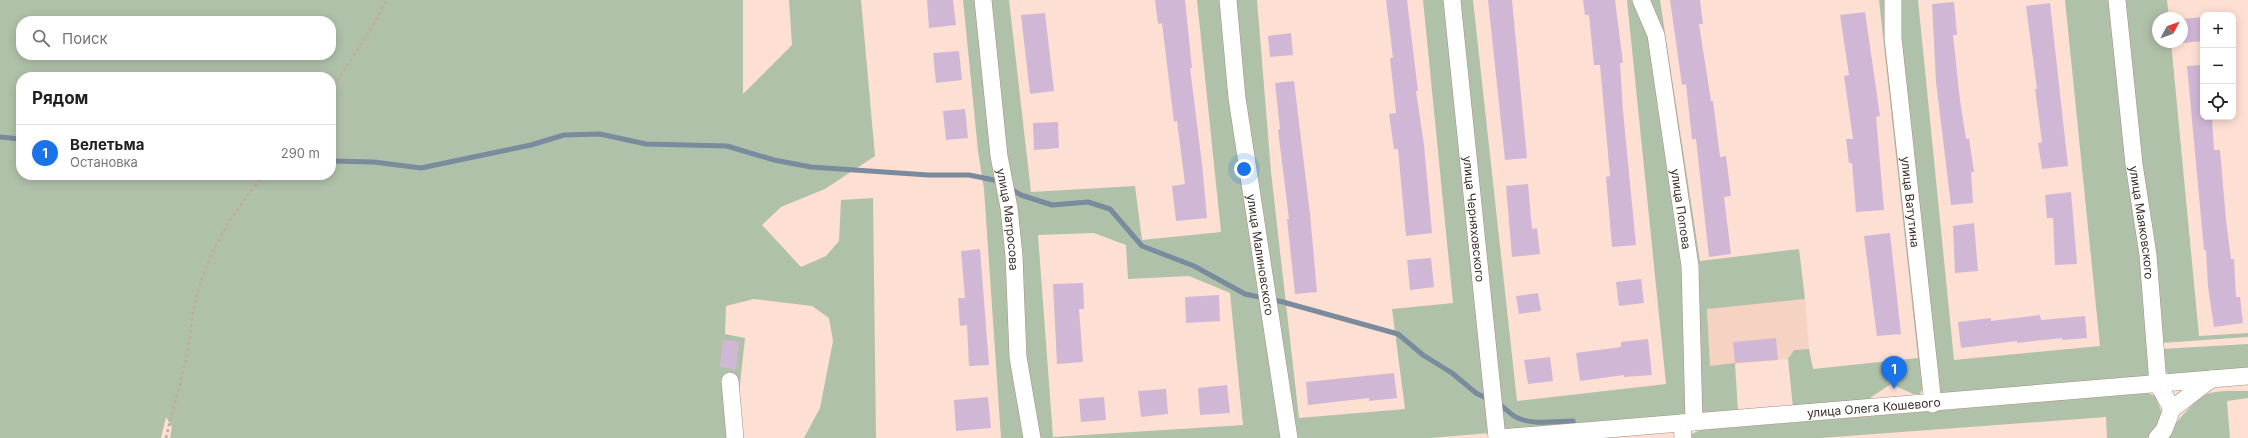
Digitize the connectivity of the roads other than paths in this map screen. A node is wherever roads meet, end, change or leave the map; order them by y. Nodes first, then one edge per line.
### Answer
1 (983, 0) edge
2 (1228, 0) edge
3 (1452, 0) edge
4 (1641, 0) edge
5 (1893, 0) edge
6 (2117, 0) edge
7 (2248, 376) edge
8 (2211, 379) junction
9 (730, 381) dead end
10 (2158, 384) junction
11 (1933, 404) junction
12 (2172, 409) junction
13 (1686, 428) edge
14 (2162, 435) edge
15 (736, 438) edge
16 (1032, 438) edge
17 (1289, 438) edge
18 (1499, 438) edge

1 - 16 street, улица Матросова
2 - 17 street, улица Малиновского
3 - 18 street, улица Черняховского
4 - 13 street, улица Попова
5 - 11 street, улица Ватутина
6 - 10 street, улица Маяковского
7 - 8 street, улица Олега Кошевого
8 - 10 street, улица Олега Кошевого
8 - 12 street
9 - 15 street
10 - 11 street, улица Олега Кошевого
10 - 12 street, улица Маяковского
11 - 13 street, улица Олега Кошевого
12 - 14 street
13 - 18 street, улица Олега Кошевого

